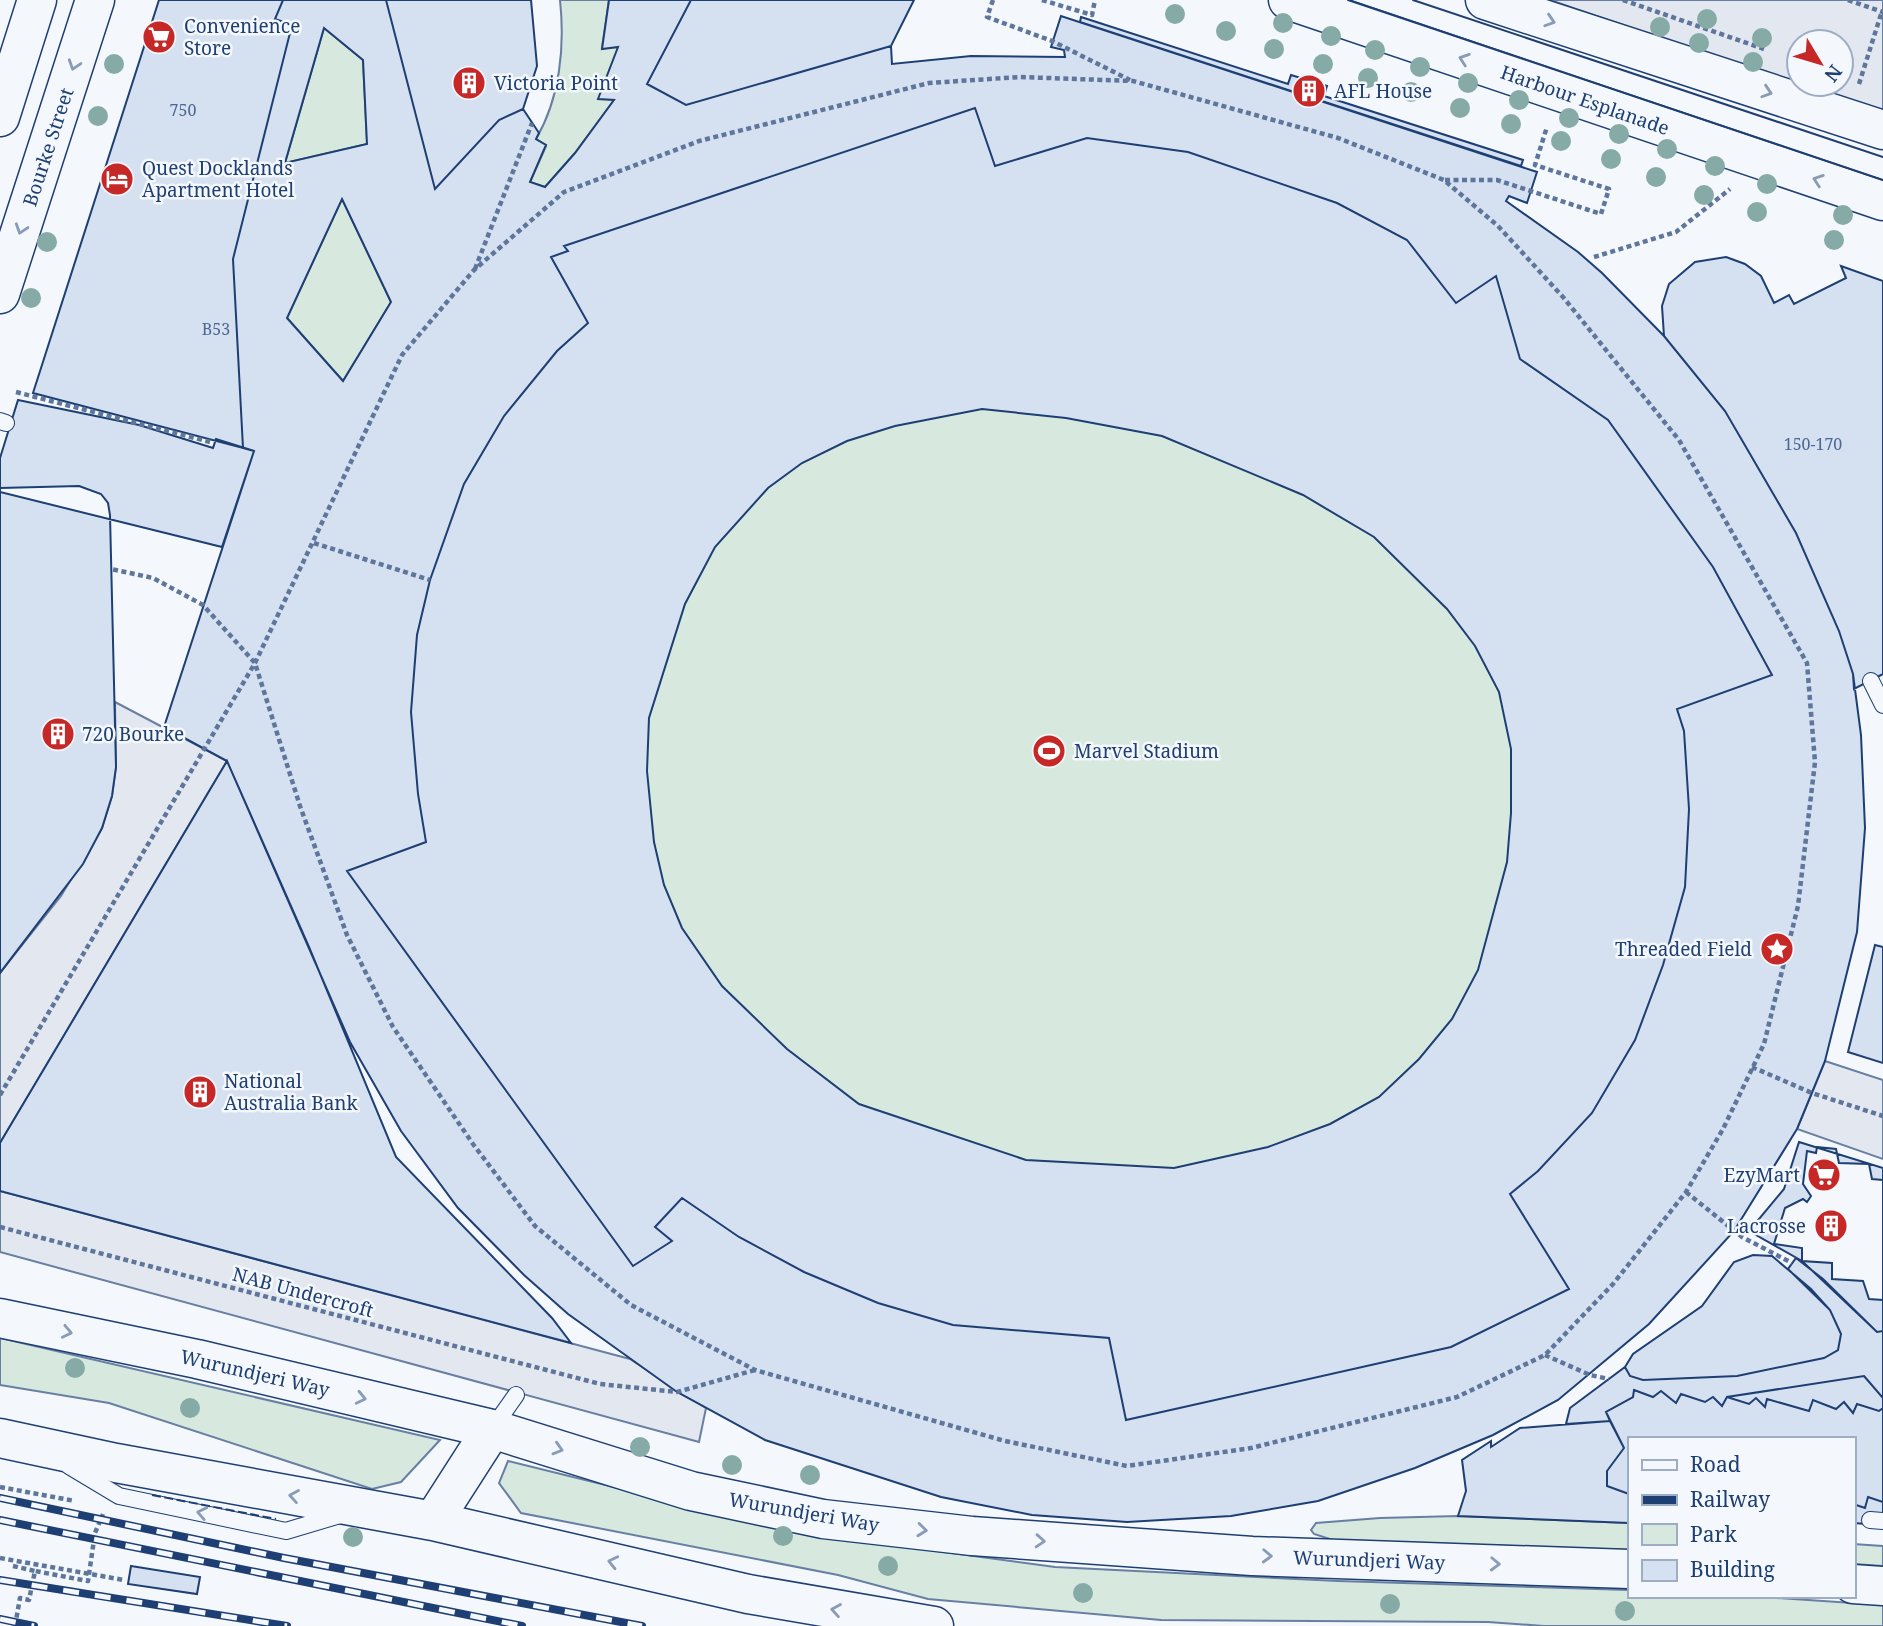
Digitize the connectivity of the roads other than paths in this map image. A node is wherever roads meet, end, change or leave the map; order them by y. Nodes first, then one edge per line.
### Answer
1 (37, 0) edge
2 (95, 0) edge
3 (1288, 0) edge
4 (1485, 0) edge
5 (0, 117) edge
6 (1883, 130) edge
7 (1883, 201) edge
8 (0, 294) edge
9 (1871, 681) dead end
10 (1883, 705) edge
11 (0, 1318) edge
12 (516, 1395) dead end
13 (492, 1429) junction
14 (18, 1442) edge
15 (433, 1521) junction
16 (1628, 1569) edge
17 (1855, 1584) edge
18 (1883, 1586) edge
19 (934, 1626) edge

1 - 5 main road
2 -> 8 main road, Bourke Street
7 -> 3 main road, Harbour Esplanade
4 -> 6 main road
9 - 10 lane
11 -> 13 main road, Wurundjeri Way
12 - 13 lane
13 - 15 main road
13 -> 16 main road, Wurundjeri Way
15 -> 14 main road
19 -> 15 main road
17 - 18 main road

